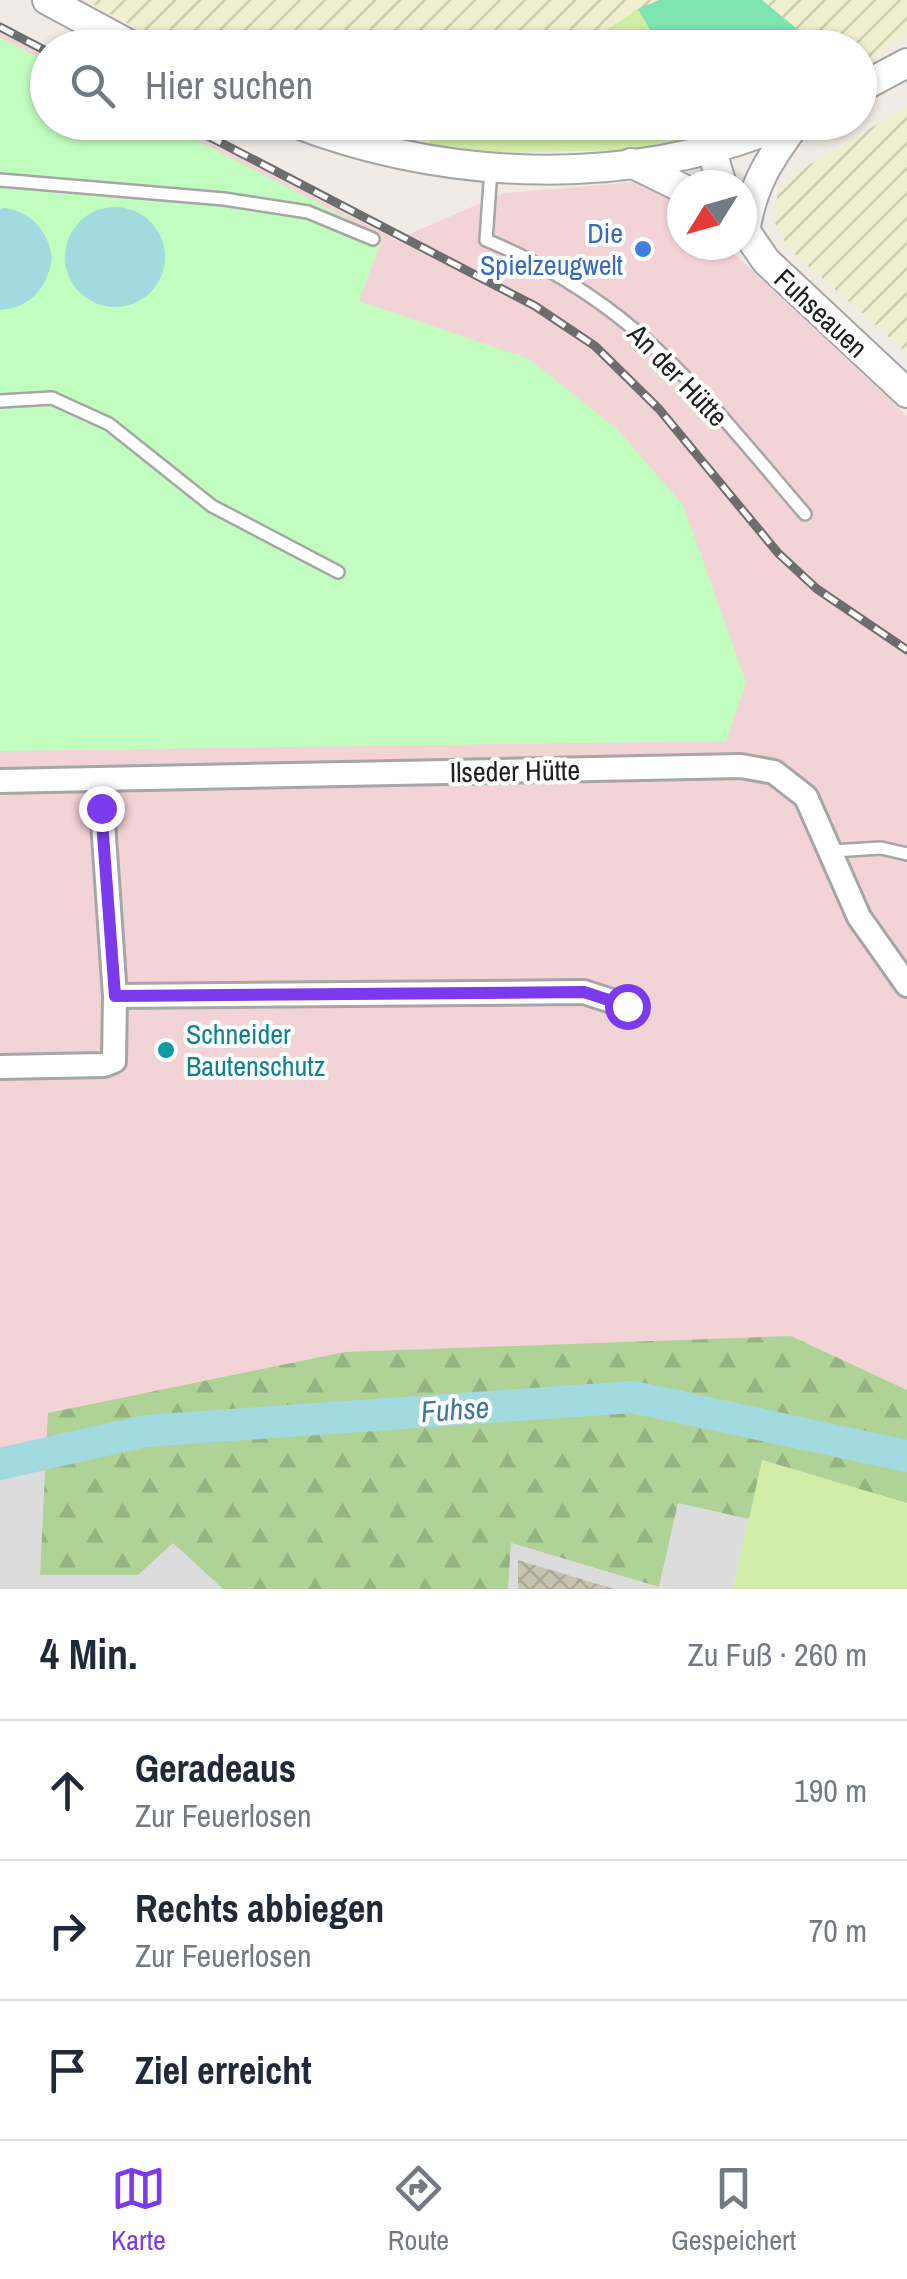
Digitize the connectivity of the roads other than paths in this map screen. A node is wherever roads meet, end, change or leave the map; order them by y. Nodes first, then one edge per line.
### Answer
1 (47, 0) edge
2 (103, 30) edge
3 (907, 63) edge
4 (877, 79) edge
5 (354, 140) edge
6 (741, 140) edge
7 (782, 140) edge
8 (712, 151) junction
9 (631, 163) junction
10 (491, 169) junction
11 (718, 170) edge
12 (757, 179) edge
13 (0, 180) edge
14 (667, 181) edge
15 (373, 240) dead end
16 (757, 249) edge
17 (907, 393) edge
18 (0, 400) edge
19 (805, 514) dead end
20 (338, 572) dead end
21 (100, 780) junction
22 (0, 781) edge
23 (834, 851) junction
24 (907, 854) edge
25 (907, 985) edge
26 (115, 996) junction
27 (627, 1006) dead end
28 (0, 1067) edge

1 - 2 street
3 - 4 street
5 - 10 street
6 - 8 street
7 - 12 street
8 - 9 street
8 - 11 street
9 - 10 street
9 - 14 street
10 - 19 lane, An der Hütte
13 - 15 lane
16 - 17 street, Fuhseauen
18 - 20 lane
21 - 22 street, Ilseder Hütte
21 - 23 street, Ilseder Hütte
21 - 26 street
23 - 24 lane
23 - 25 street, Ilseder Hütte
26 - 27 street
26 - 28 street

